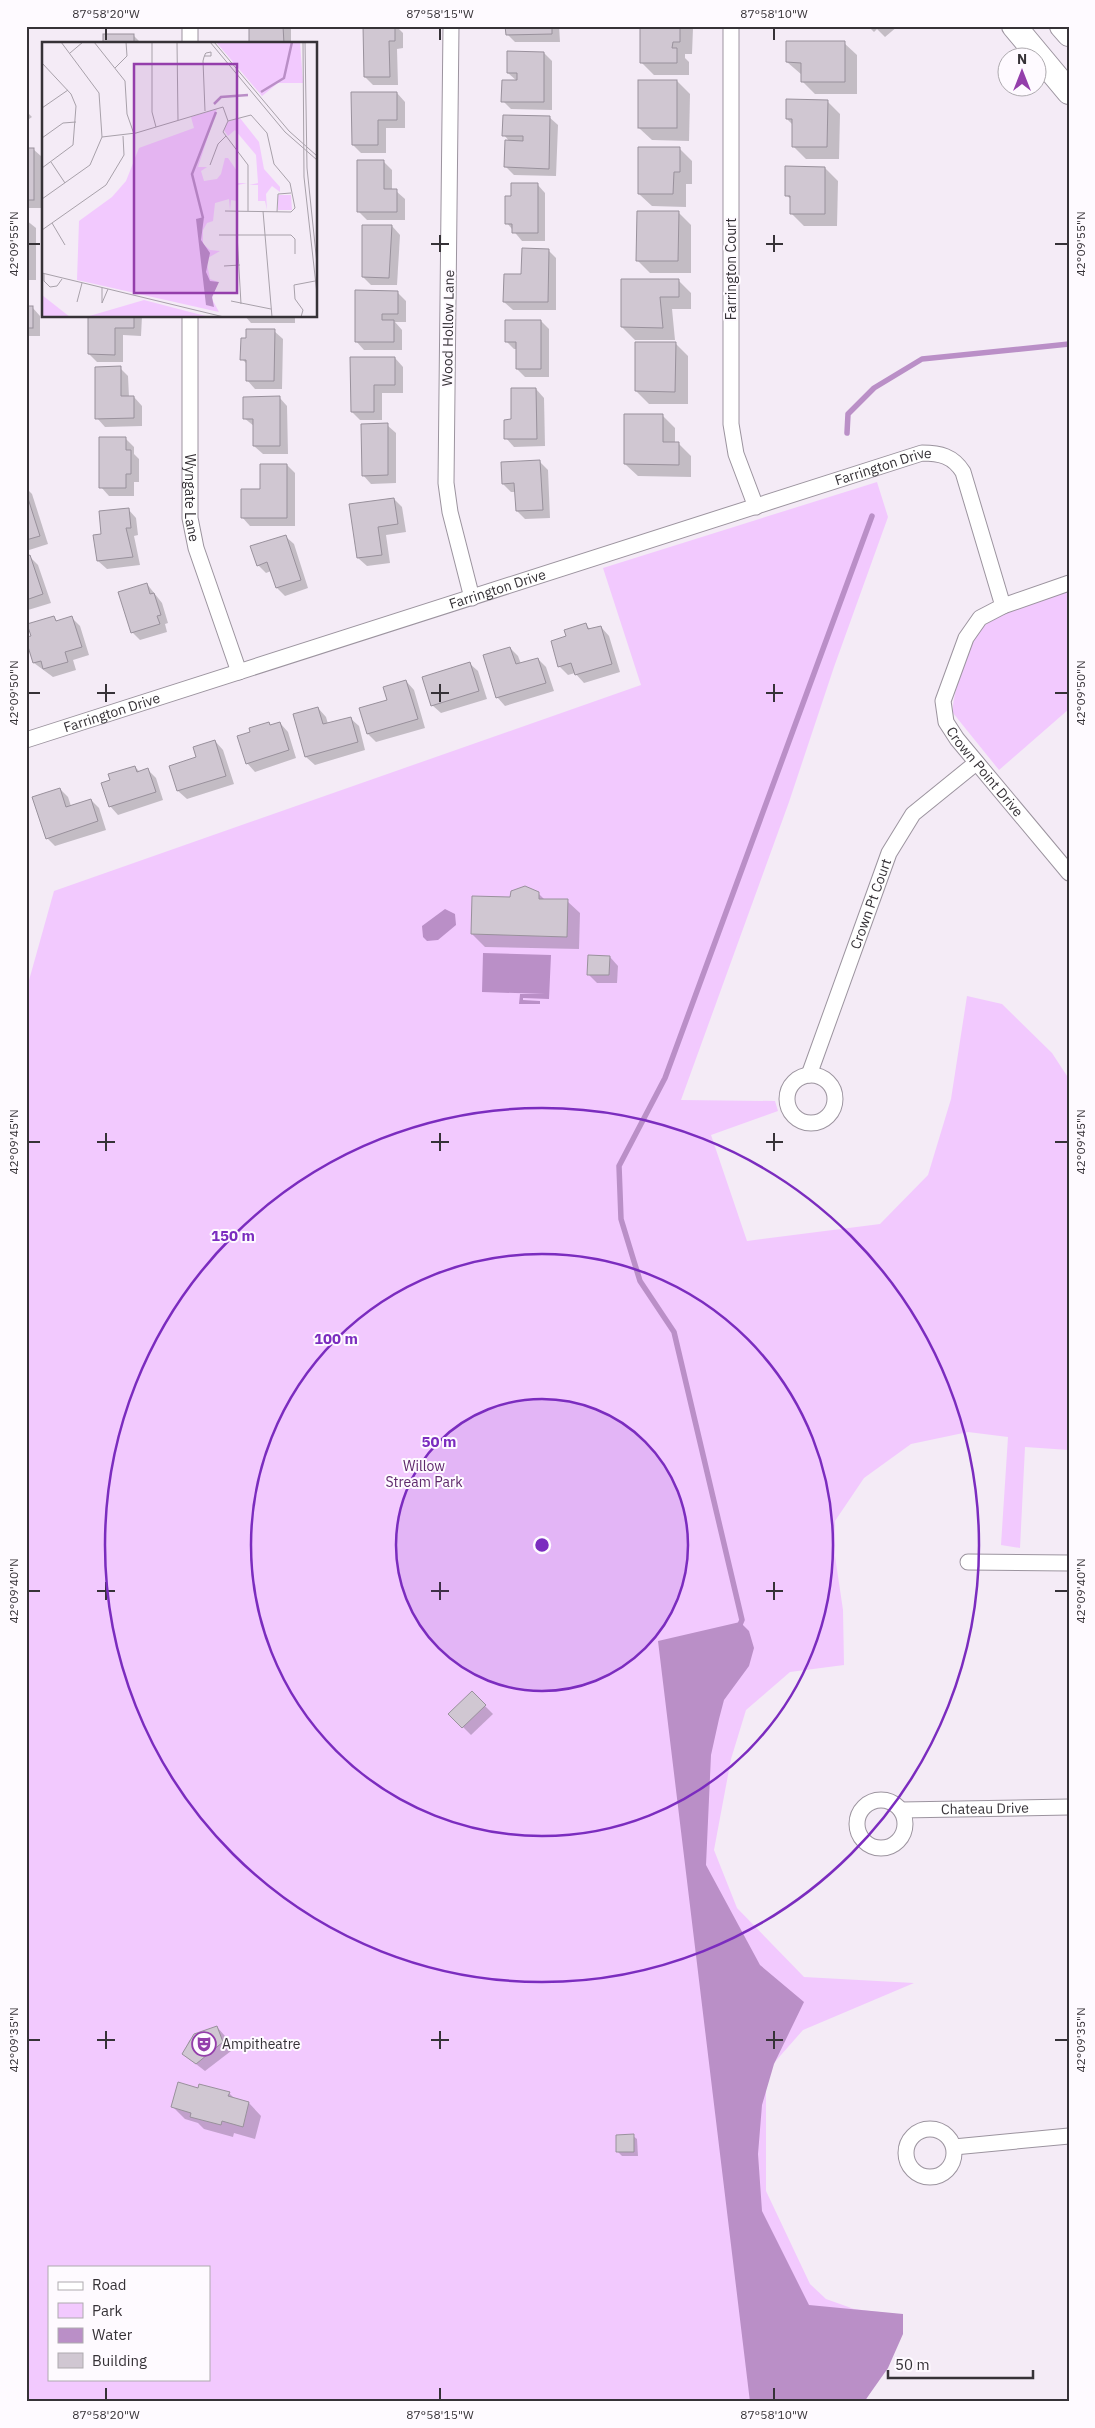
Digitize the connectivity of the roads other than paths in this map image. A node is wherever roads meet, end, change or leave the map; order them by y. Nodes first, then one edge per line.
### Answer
1 (190, 26) edge
2 (451, 26) edge
3 (731, 26) edge
4 (1014, 26) edge
5 (1062, 26) edge
6 (1069, 34) edge
7 (190, 42) edge
8 (1069, 92) edge
9 (190, 318) edge
10 (756, 507) junction
11 (1069, 583) edge
12 (472, 598) junction
13 (1003, 606) junction
14 (239, 672) junction
15 (26, 740) edge
16 (976, 763) junction
17 (1069, 873) edge
18 (809, 1075) dead end
19 (968, 1562) dead end
20 (1069, 1563) edge
21 (1069, 1807) edge
22 (901, 1810) dead end
23 (1069, 2136) edge
24 (954, 2147) dead end

1 - 7 street
2 - 12 street, Wood Hollow Lane
3 - 10 street, Farrington Court
4 - 8 main road
5 - 6 main road
9 - 14 street, Wyngate Lane
10 - 12 street, Farrington Drive
10 - 13 street, Farrington Drive
11 - 13 street, Crown Point Drive
12 - 14 street, Farrington Drive
13 - 16 street, Crown Point Drive
14 - 15 street, Farrington Drive
16 - 17 street, Crown Point Drive
16 - 18 street, Crown Pt Court
19 - 20 street
21 - 22 street, Chateau Drive
23 - 24 street

